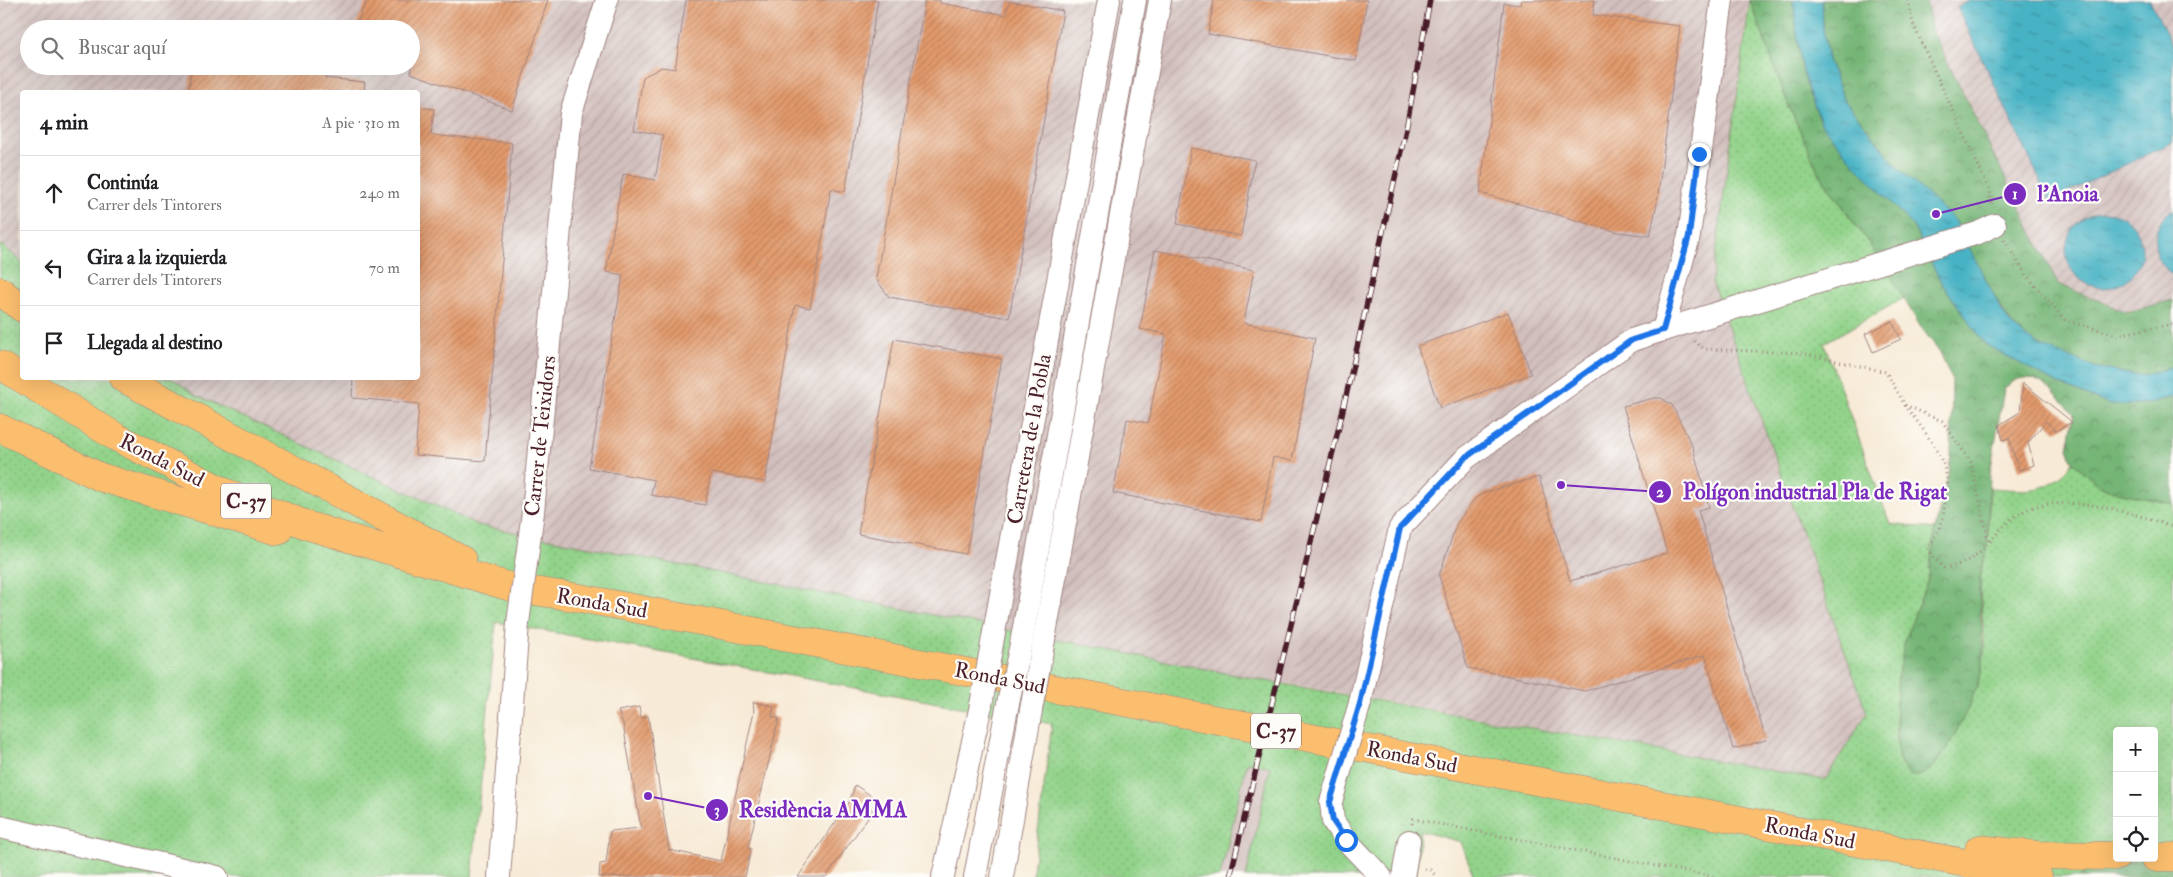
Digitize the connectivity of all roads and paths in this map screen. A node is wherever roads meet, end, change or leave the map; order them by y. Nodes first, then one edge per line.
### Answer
1 (608, 0) edge
2 (1109, 0) edge
3 (1135, 0) edge
4 (1160, 0) edge
5 (1722, 0) edge
6 (1908, 0) edge
7 (1986, 230) junction
8 (0, 291) edge
9 (20, 306) edge
10 (2173, 324) edge
11 (1670, 328) junction
12 (0, 366) edge
13 (20, 378) edge
14 (23, 380) edge
15 (127, 380) edge
16 (1905, 405) junction
17 (0, 428) edge
18 (2173, 527) edge
19 (1989, 544) junction
20 (514, 588) junction
21 (1032, 645) junction
22 (0, 826) edge
23 (1836, 838) junction
24 (1409, 842) joint
25 (2113, 856) edge
26 (2158, 857) edge
27 (2173, 857) edge
28 (217, 877) edge
29 (499, 877) edge
30 (943, 877) edge
31 (975, 877) edge
32 (1002, 877) edge
33 (1381, 877) edge
34 (1403, 877) edge
35 (1714, 877) edge
36 (1942, 877) edge
37 (2038, 877) edge

1 - 29 street, Carrer de Teixidors, bridge
2 - 30 street, Carretera de la Pobla, bridge
3 - 21 street, Carretera de la Pobla
4 - 21 street, Carretera de la Pobla
5 - 11 street
6 - 7 path
7 - 10 path
7 - 11 street
8 - 9 highway
11 - 16 path
11 - 33 street, bridge
12 - 13 highway, Ronda Sud / C-37
14 - 20 highway, Ronda Sud / C-37
15 - 20 highway, C-37
16 - 19 path
16 - 19 path
17 - 20 highway, C-37
18 - 19 path
20 - 23 highway, Ronda Sud / C-37
21 - 31 street, Carretera de la Pobla, bridge
21 - 32 street, Carretera de la Pobla, bridge
22 - 28 street
23 - 25 highway
23 - 36 highway
23 - 37 highway, Ronda Sud / C-37
24 - 34 street
24 - 35 path
26 - 27 highway

